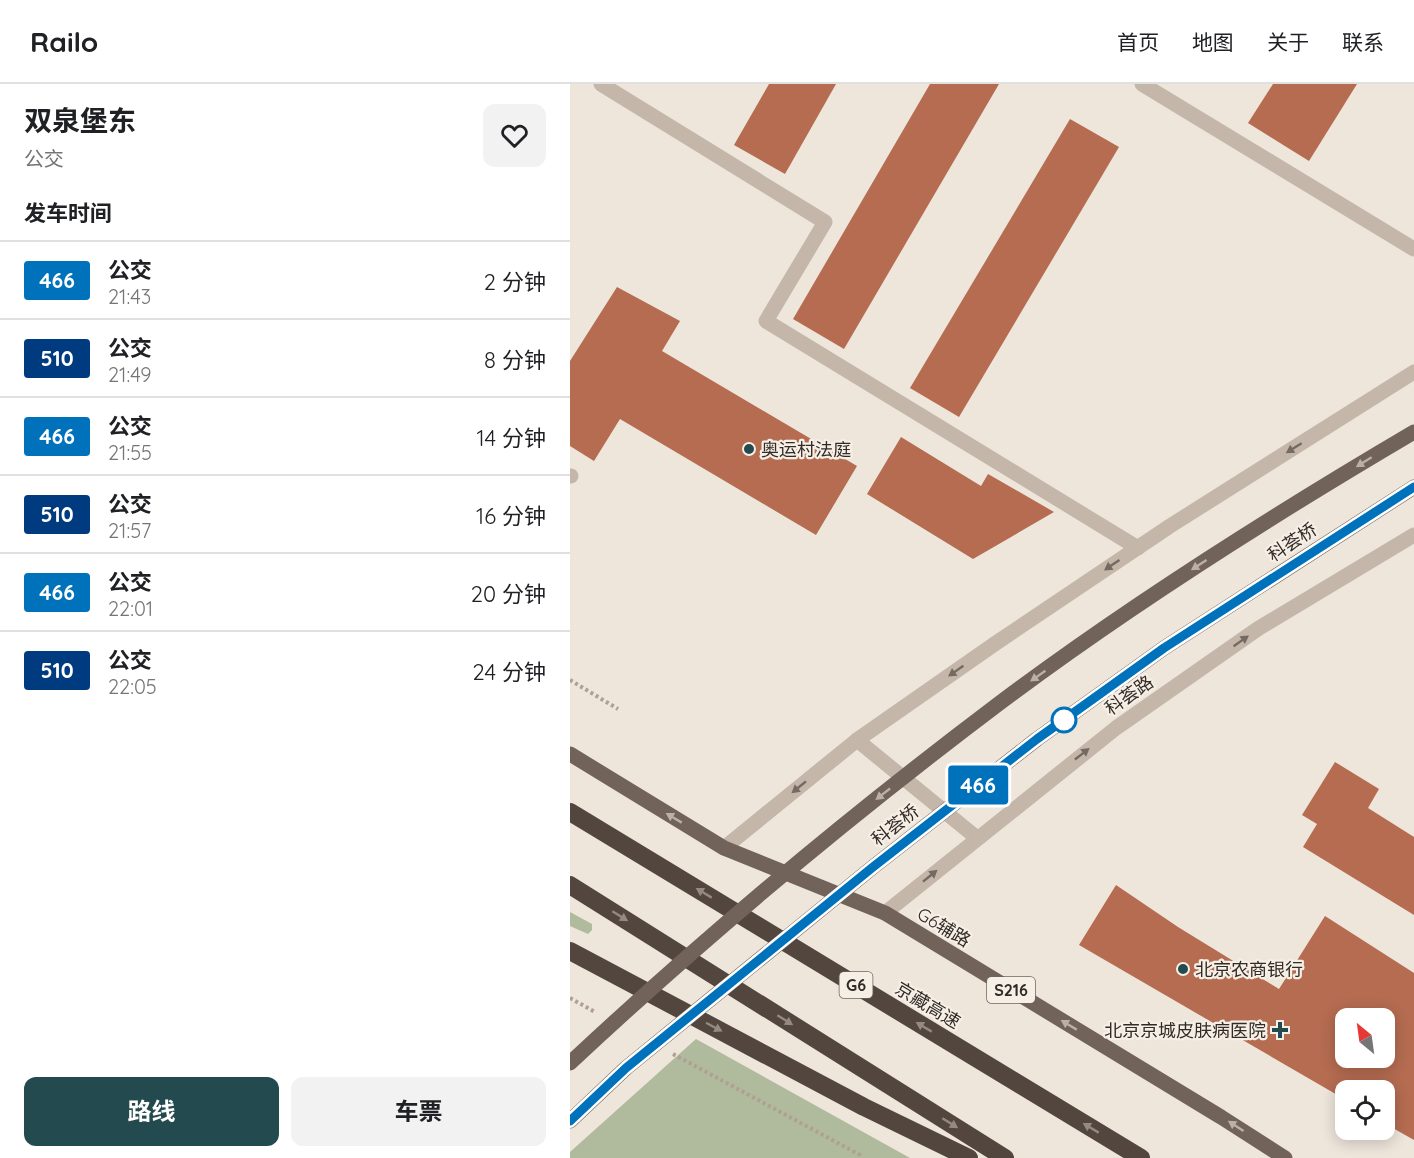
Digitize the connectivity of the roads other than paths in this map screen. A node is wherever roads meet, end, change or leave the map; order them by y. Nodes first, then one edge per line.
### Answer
1 (601, 84) edge
2 (1142, 84) edge
3 (1414, 249) edge
4 (1414, 372) edge
5 (1414, 432) edge
6 (1414, 487) edge
7 (1414, 535) edge
8 (1138, 548) junction
9 (857, 740) junction
10 (570, 754) edge
11 (570, 813) edge
12 (977, 838) junction
13 (724, 848) junction
14 (570, 885) edge
15 (885, 913) junction
16 (570, 951) edge
17 (570, 1063) edge
18 (570, 1121) edge
19 (969, 1158) edge
20 (1005, 1158) edge
21 (1141, 1158) edge
22 (1285, 1158) edge

1 - 8 street
2 - 3 street
4 -> 8 street
5 -> 17 main road, 科荟桥, bridge
6 - 18 main road, 科荟桥, bridge
12 -> 7 street, 科荟路
8 -> 9 street
9 - 12 street
9 -> 13 street
13 -> 10 main road, G6辅路 / S216
21 -> 11 highway, 京藏高速 / G6
15 -> 12 street, 科荟路
13 - 15 main road, G6辅路 / S216
14 -> 20 highway
22 -> 15 main road, G6辅路 / S216
16 -> 19 highway

